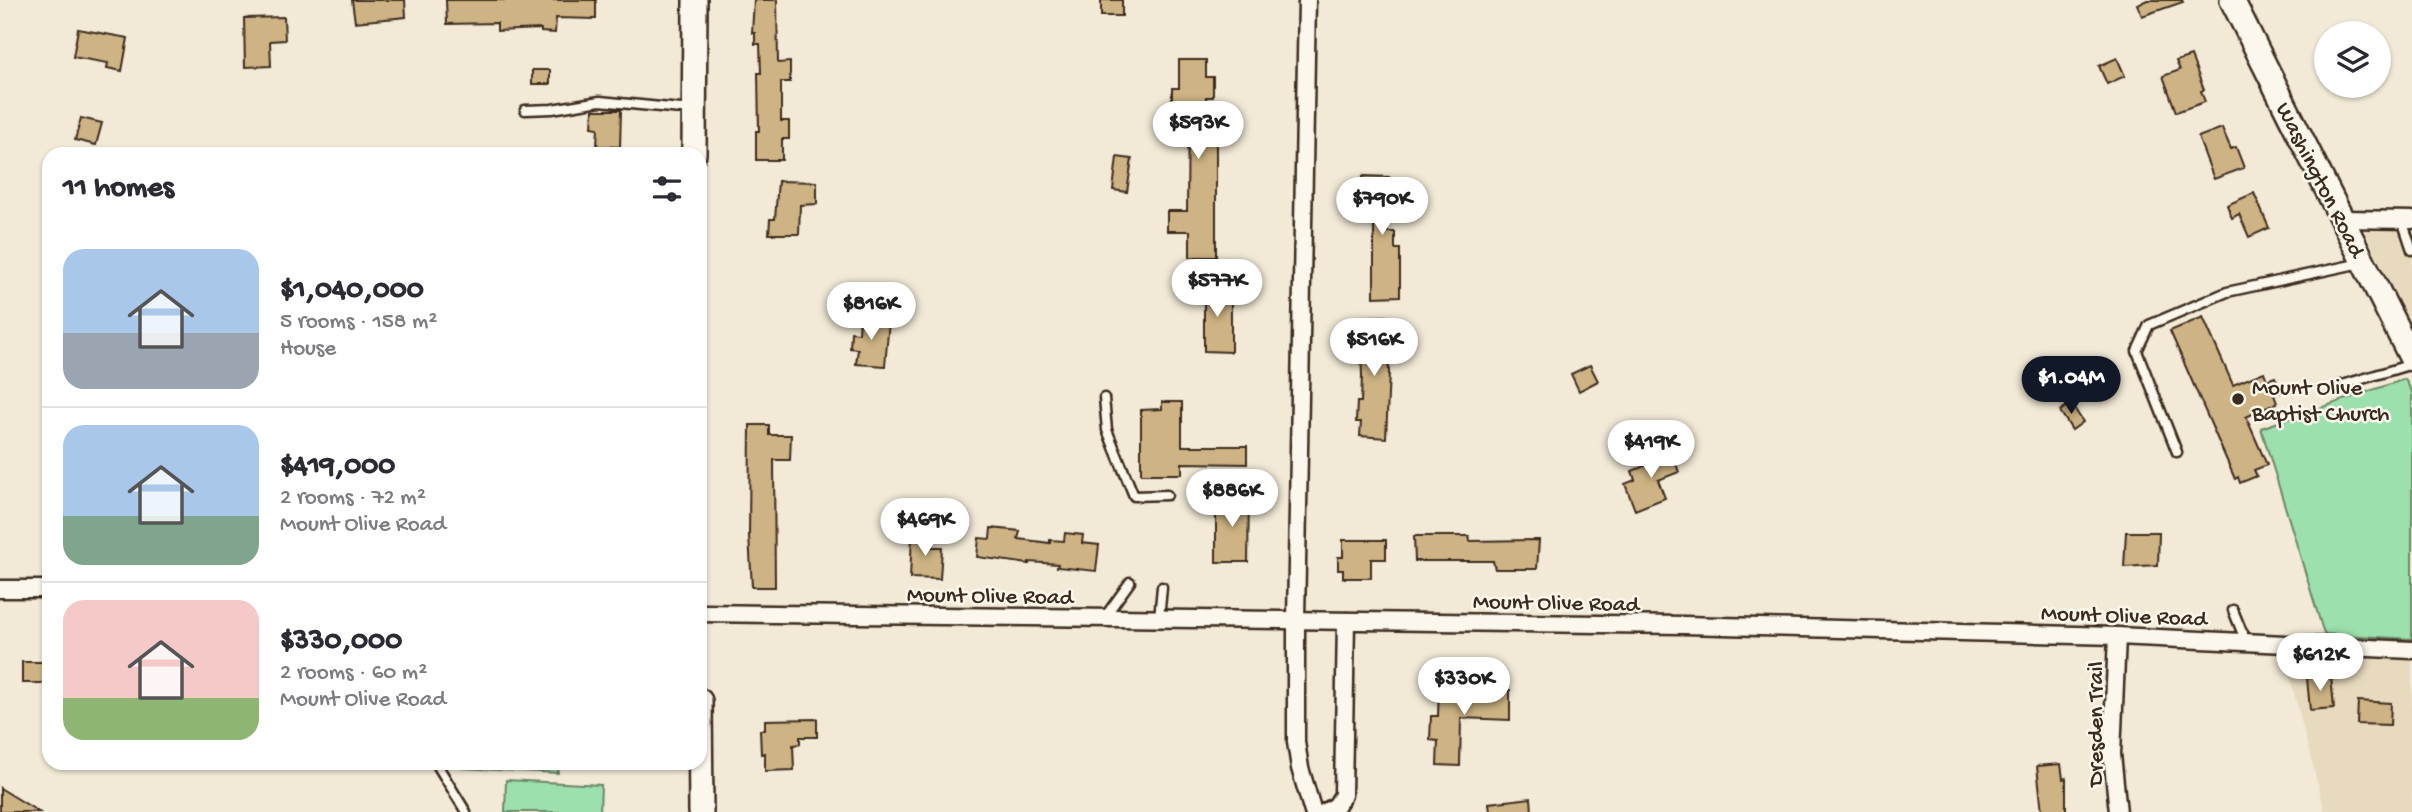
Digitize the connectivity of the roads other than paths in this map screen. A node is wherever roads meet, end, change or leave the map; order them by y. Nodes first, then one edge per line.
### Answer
1 (695, 0) edge
2 (1307, 0) edge
3 (2232, 0) edge
4 (525, 110) dead end
5 (694, 110) junction
6 (694, 147) edge
7 (2342, 219) junction
8 (2407, 220) edge
9 (2412, 250) edge
10 (2364, 262) junction
11 (2412, 358) edge
12 (2339, 386) dead end
13 (1104, 398) dead end
14 (2177, 452) dead end
15 (1167, 495) dead end
16 (1130, 582) dead end
17 (1162, 587) dead end
18 (0, 589) edge
19 (42, 589) edge
20 (2233, 610) dead end
21 (707, 613) edge
22 (1104, 618) junction
23 (1159, 618) junction
24 (1296, 620) junction
25 (1346, 621) junction
26 (2117, 636) junction
27 (2246, 642) junction
28 (2412, 650) edge
29 (440, 770) edge
30 (701, 770) edge
31 (466, 812) edge
32 (701, 812) edge
33 (1313, 812) edge
34 (1325, 812) edge
35 (2118, 812) edge

1 - 5 street
2 - 24 street
3 - 7 street, Washington Road
4 - 5 lane
5 - 6 street
7 - 8 street
7 - 10 street, Washington Road
8 - 9 lane
10 - 11 street, Washington Road
10 - 14 lane
11 - 12 lane
13 - 15 lane
16 - 22 lane
17 - 23 lane
18 - 19 street
20 - 27 lane
21 - 22 street, Mount Olive Road
22 - 23 street, Mount Olive Road
23 - 24 street, Mount Olive Road
24 - 25 street, Mount Olive Road
24 - 33 street
25 - 26 street, Mount Olive Road
25 - 34 street
26 - 27 street, Mount Olive Road
26 - 35 street, Dresden Trail
27 - 28 street, Mount Olive Road
29 - 31 lane
30 - 32 street

